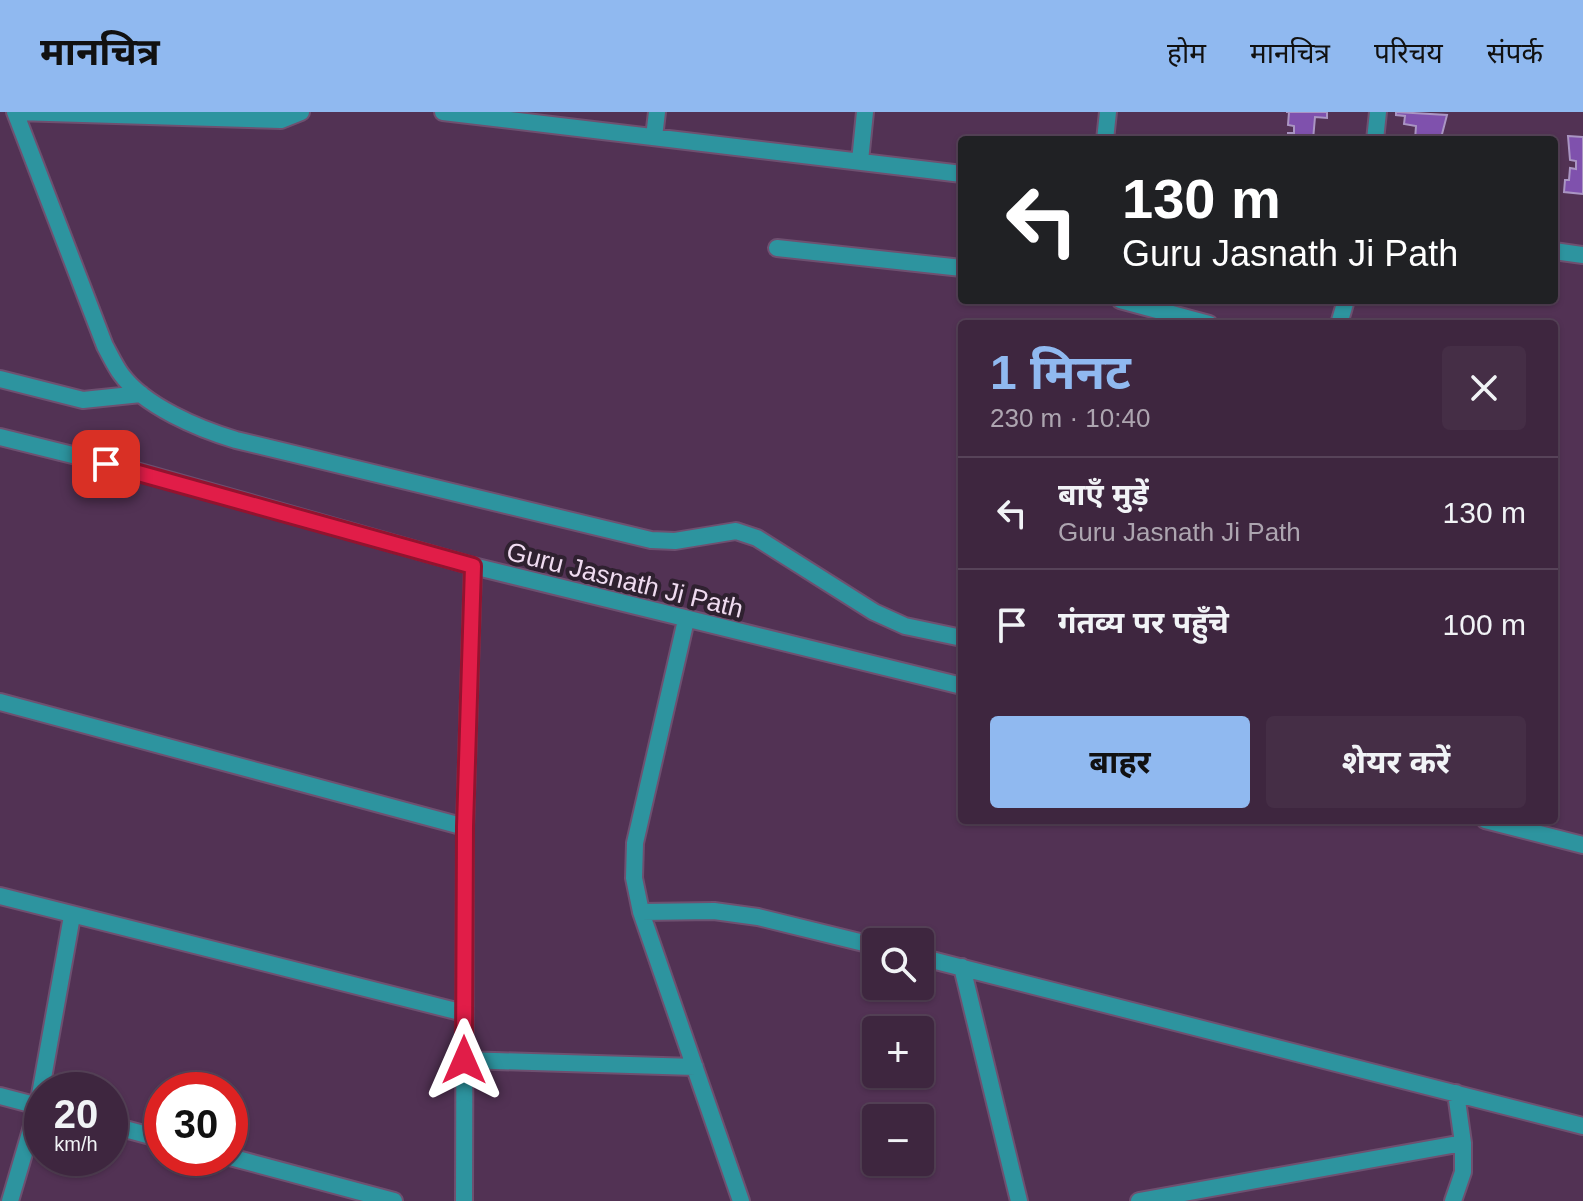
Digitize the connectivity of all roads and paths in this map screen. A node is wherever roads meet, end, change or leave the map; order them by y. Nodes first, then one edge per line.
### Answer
1 (16, 112) edge
2 (301, 112) edge
3 (443, 112) edge
4 (657, 112) edge
5 (865, 112) edge
6 (1108, 112) edge
7 (1378, 112) edge
8 (1105, 136) edge
9 (1375, 136) edge
10 (654, 137) junction
11 (860, 161) junction
12 (958, 173) edge
13 (777, 248) dead end
14 (1558, 252) edge
15 (1583, 255) edge
16 (958, 268) edge
17 (1129, 304) edge
18 (1193, 320) edge
19 (0, 379) edge
20 (141, 394) junction
21 (0, 437) edge
22 (473, 566) junction
23 (686, 620) junction
24 (958, 637) edge
25 (958, 685) edge
26 (0, 702) edge
27 (1501, 824) edge
28 (465, 827) junction
29 (1583, 845) edge
30 (0, 896) edge
31 (641, 912) junction
32 (72, 916) junction
33 (862, 943) edge
34 (934, 960) edge
35 (962, 967) junction
36 (464, 1013) junction
37 (464, 1060) junction
38 (695, 1067) junction
39 (46, 1072) edge
40 (1456, 1093) junction
41 (0, 1096) edge
42 (24, 1102) edge
43 (1583, 1126) edge
44 (1463, 1143) junction
45 (24, 1157) edge
46 (248, 1162) edge
47 (10, 1201) edge
48 (394, 1201) edge
49 (464, 1201) edge
50 (741, 1201) edge
51 (1019, 1201) edge
52 (1140, 1201) edge
53 (1453, 1201) edge

1 - 2 street
1 - 20 street
3 - 10 street
4 - 10 street
5 - 11 street
6 - 8 street
7 - 9 street
10 - 11 street
11 - 12 street
13 - 16 street
14 - 15 street
17 - 18 street
19 - 20 street
20 - 24 street
21 - 22 street, Guru Jasnath Ji Path
22 - 23 street, Guru Jasnath Ji Path
22 - 28 street
23 - 25 street, Guru Jasnath Ji Path
23 - 31 street
26 - 28 street
27 - 29 street
28 - 36 street
30 - 32 street
31 - 33 street
31 - 38 street
32 - 36 street
32 - 39 street
34 - 35 street
35 - 40 street
35 - 51 street
36 - 37 street
37 - 38 street
37 - 49 street
38 - 50 street
40 - 43 street
40 - 44 street
41 - 42 street
44 - 52 street
44 - 53 street
45 - 47 street
46 - 48 street

